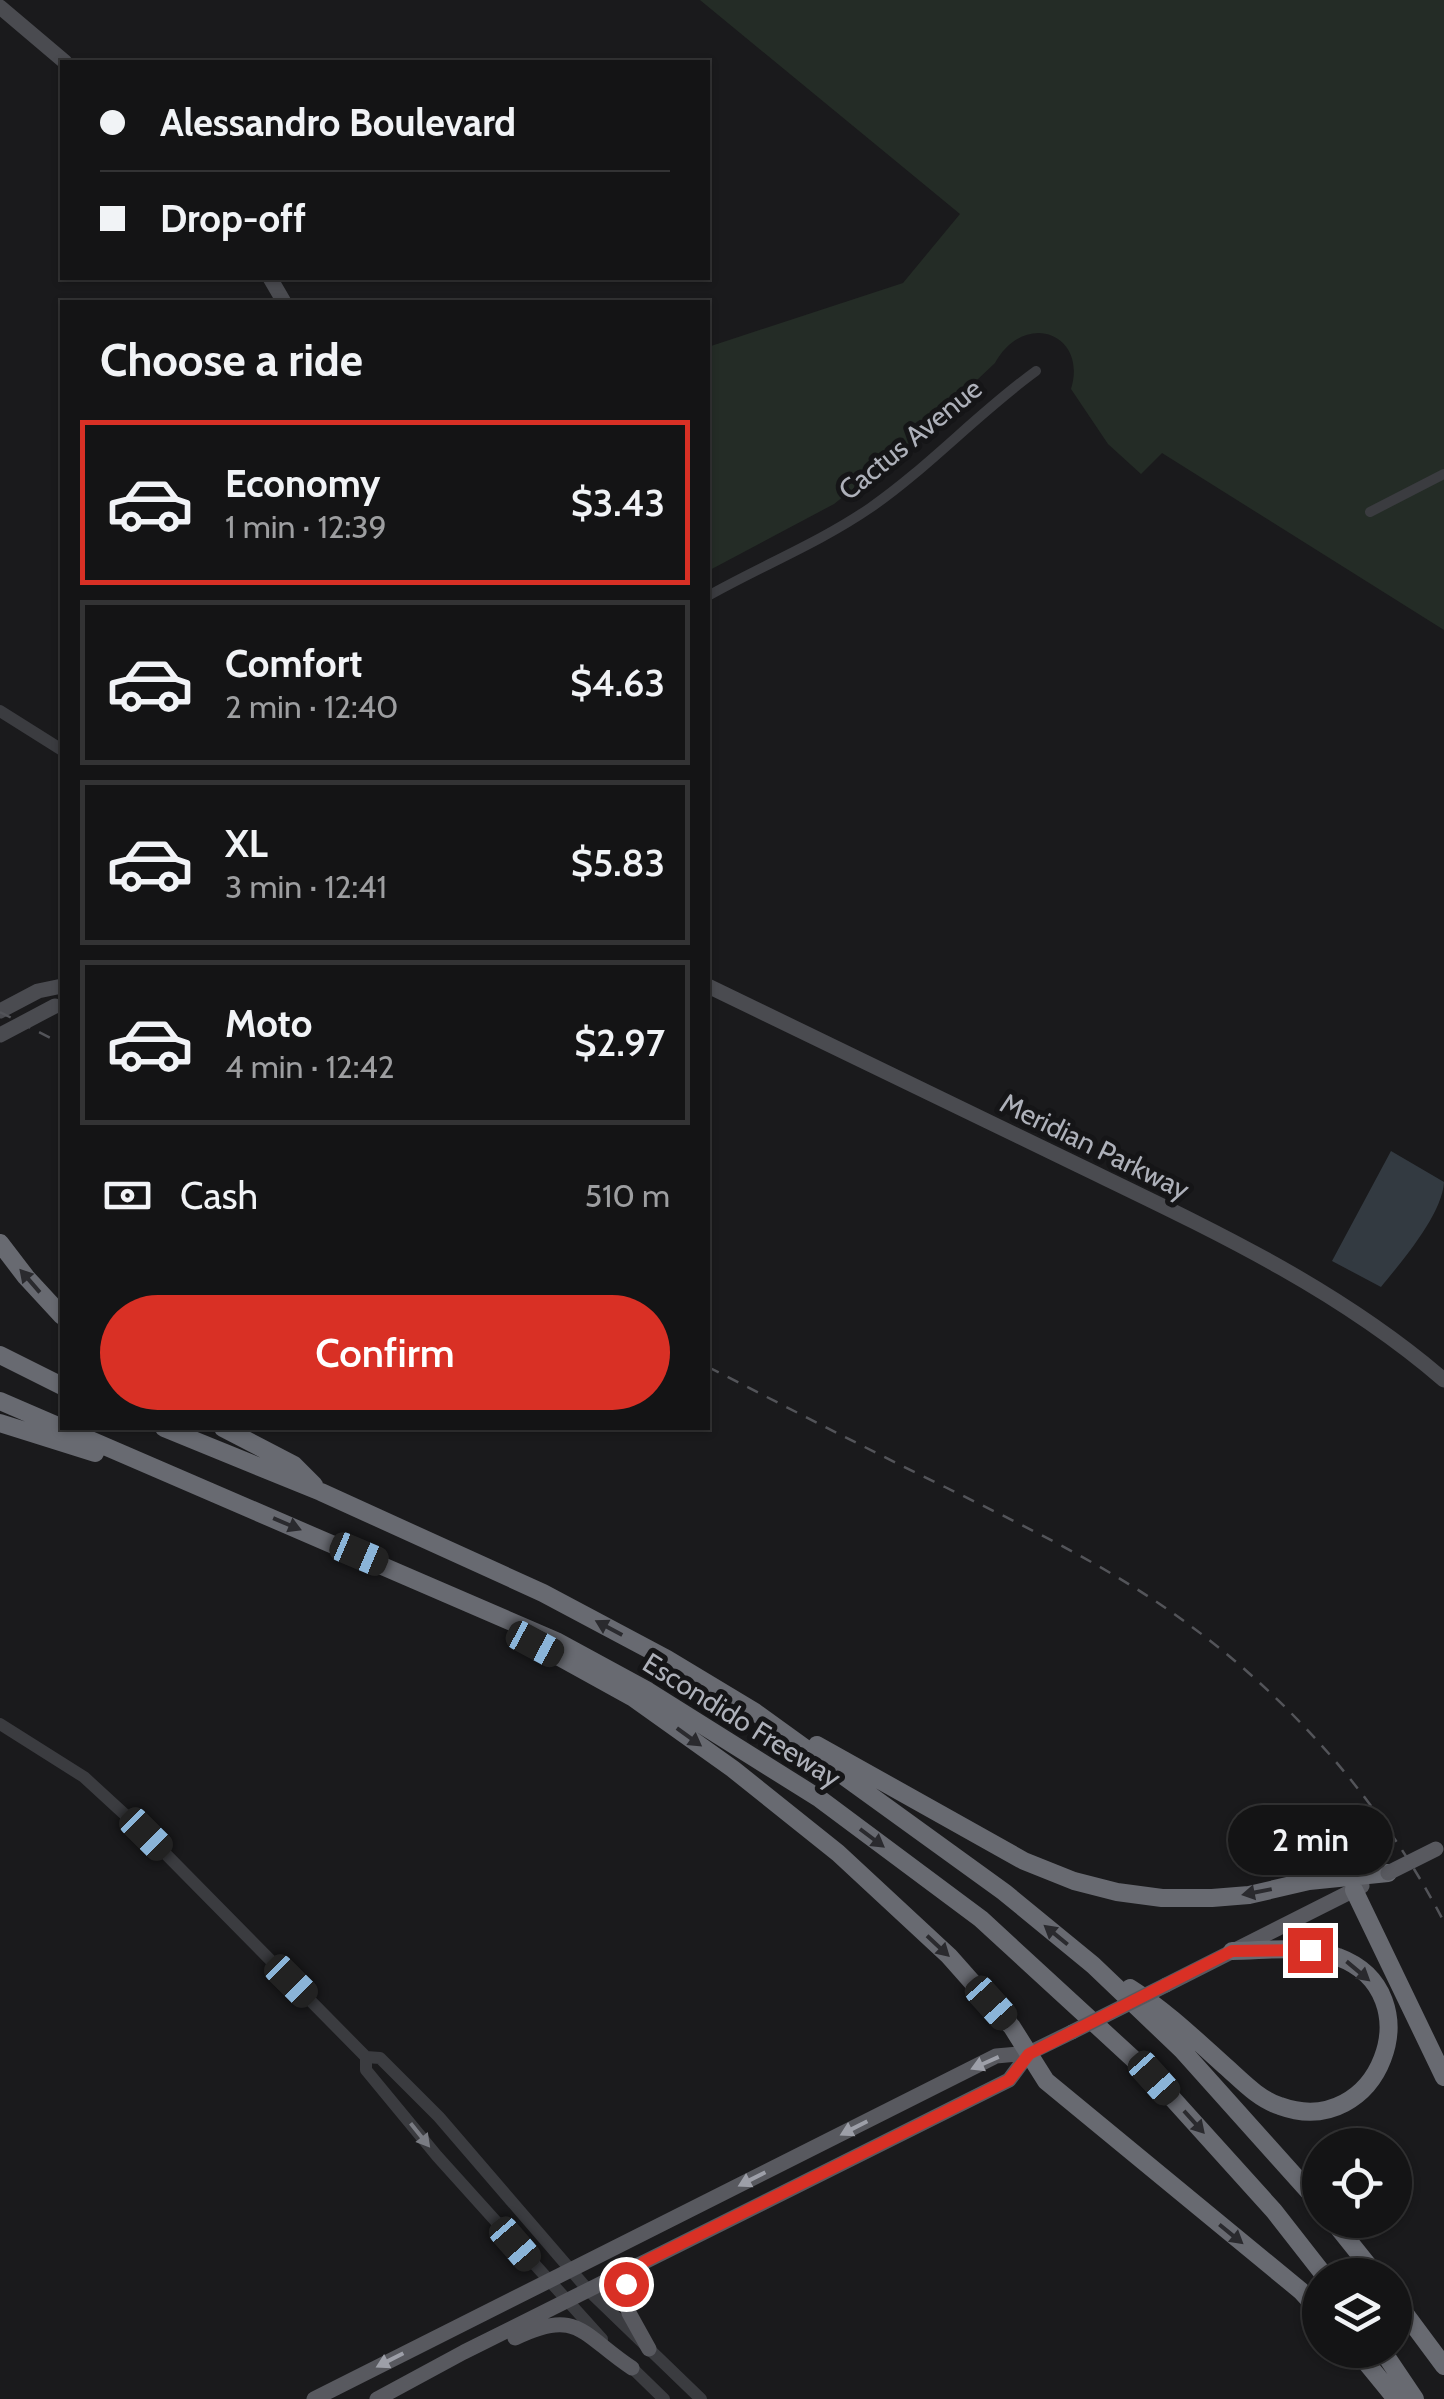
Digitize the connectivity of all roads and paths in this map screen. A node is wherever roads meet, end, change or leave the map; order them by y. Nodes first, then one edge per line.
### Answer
1 (0, 7) edge
2 (64, 60) edge
3 (1036, 370) dead end
4 (1444, 474) edge
5 (1370, 512) dead end
6 (710, 595) edge
7 (0, 711) edge
8 (60, 749) edge
9 (60, 986) edge
10 (710, 987) edge
11 (59, 1002) edge
12 (0, 1011) edge
13 (0, 1036) edge
14 (0, 1243) edge
15 (60, 1314) edge
16 (0, 1358) edge
17 (1444, 1380) edge
18 (60, 1385) edge
19 (0, 1401) edge
20 (0, 1422) edge
21 (60, 1427) edge
22 (67, 1430) edge
23 (169, 1430) edge
24 (227, 1430) edge
25 (197, 1486) junction
26 (321, 1492) junction
27 (424, 1582) junction
28 (755, 1712) junction
29 (0, 1724) edge
30 (1440, 1847) edge
31 (1388, 1873) junction
32 (1345, 1894) junction
33 (1232, 1951) junction
34 (1093, 1965) junction
35 (1029, 2054) junction
36 (366, 2057) junction
37 (1444, 2077) edge
38 (1302, 2184) edge
39 (1346, 2238) edge
40 (1311, 2258) edge
41 (1362, 2258) edge
42 (644, 2262) junction
43 (571, 2270) junction
44 (548, 2282) junction
45 (588, 2290) junction
46 (1302, 2293) edge
47 (565, 2302) junction
48 (1412, 2323) edge
49 (649, 2349) junction
50 (1444, 2366) edge
51 (632, 2368) junction
52 (1371, 2368) edge
53 (1394, 2368) edge
54 (411, 2383) junction
55 (314, 2399) edge
56 (377, 2399) edge
57 (664, 2399) edge
58 (701, 2399) edge
59 (1396, 2399) edge
60 (1415, 2399) edge

1 - 2 main road
3 - 6 street, Cactus Avenue
4 - 5 street
7 - 8 street
9 - 12 main road
10 - 17 main road, Meridian Parkway
11 - 13 main road, bridge
15 -> 14 highway
16 - 18 highway
19 - 21 highway, Escondido Freeway
20 - 25 highway
22 - 25 highway, Escondido Freeway
23 - 26 highway, Escondido Freeway
24 - 26 highway
25 -> 27 highway, Escondido Freeway
28 -> 26 highway, Escondido Freeway
27 -> 35 highway
27 -> 40 highway, Escondido Freeway
31 -> 28 highway
34 -> 28 highway, Escondido Freeway
29 - 36 street
30 - 31 main road, bridge
31 - 32 main road
32 - 33 main road
32 - 37 highway
33 -> 34 highway
33 - 35 main road, bridge
34 - 38 highway, Escondido Freeway
35 - 42 main road
35 -> 43 main road
35 -> 46 highway
36 - 43 street
36 -> 44 street
39 - 41 highway
42 - 45 main road
42 - 49 main road
43 - 44 main road
43 - 45 street
44 - 47 street
44 -> 55 main road
45 - 47 main road
45 - 49 street
47 - 51 street
47 - 54 main road
48 - 50 highway
49 - 58 street
51 - 54 main road
51 - 57 street
52 - 59 highway
53 - 60 highway
54 - 56 main road

